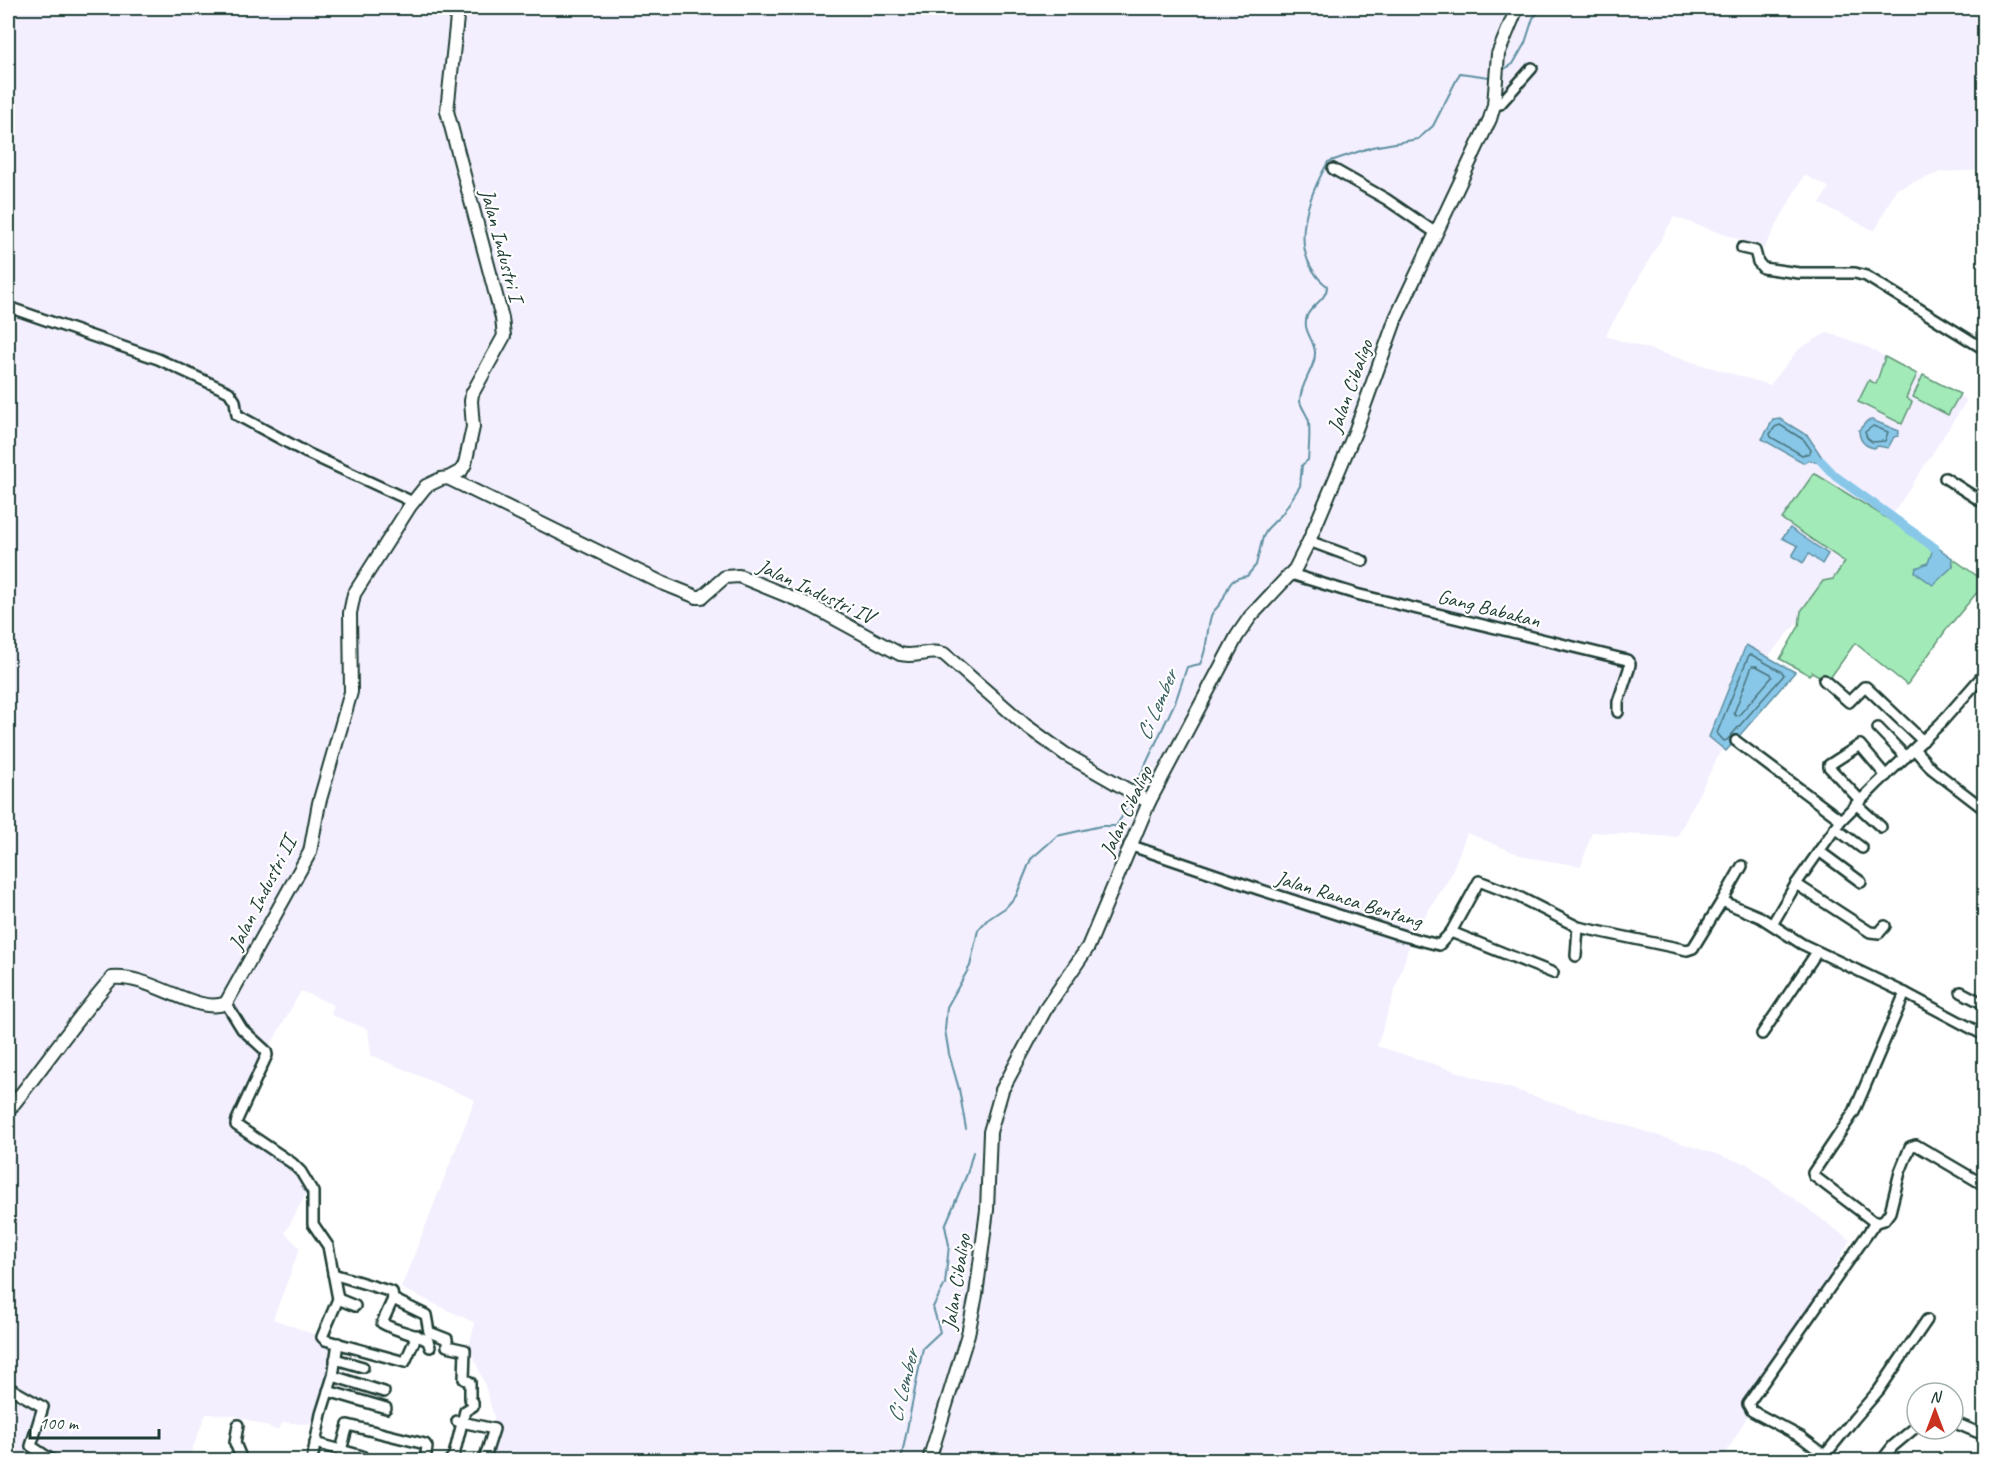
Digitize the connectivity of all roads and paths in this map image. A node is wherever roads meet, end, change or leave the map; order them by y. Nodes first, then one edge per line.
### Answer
1 (458, 8) edge
2 (1517, 8) edge
3 (1532, 68) dead end
4 (1494, 105) junction
5 (1333, 169) dead end
6 (1436, 233) junction
7 (1742, 248) dead end
8 (8, 307) edge
9 (1984, 349) edge
10 (448, 478) junction
11 (1945, 478) dead end
12 (413, 502) junction
13 (1984, 502) edge
14 (1309, 541) junction
15 (1363, 561) dead end
16 (1291, 574) junction
17 (1984, 674) edge
18 (1824, 680) dead end
19 (1618, 712) dead end
20 (1878, 728) dead end
21 (1736, 741) dead end
22 (1923, 741) junction
23 (1914, 749) junction
24 (1906, 757) junction
25 (1886, 776) junction
26 (1149, 802) junction
27 (1858, 802) junction
28 (1984, 809) edge
29 (1841, 820) junction
30 (1881, 827) dead end
31 (1835, 828) junction
32 (1129, 845) junction
33 (1862, 849) dead end
34 (1819, 851) junction
35 (1742, 866) dead end
36 (1862, 882) dead end
37 (1796, 884) junction
38 (1722, 901) junction
39 (1773, 923) junction
40 (1885, 926) dead end
41 (1578, 927) junction
42 (1451, 932) junction
43 (1817, 952) junction
44 (1576, 956) dead end
45 (1553, 973) dead end
46 (1961, 992) dead end
47 (1905, 993) junction
48 (226, 1003) junction
49 (1984, 1004) edge
50 (1761, 1034) dead end
51 (1984, 1035) edge
52 (8, 1111) edge
53 (1984, 1185) edge
54 (1874, 1223) junction
55 (333, 1274) junction
56 (338, 1299) junction
57 (393, 1299) junction
58 (355, 1306) dead end
59 (1927, 1320) dead end
60 (417, 1335) junction
61 (338, 1343) junction
62 (430, 1347) dead end
63 (335, 1359) junction
64 (363, 1367) dead end
65 (333, 1376) junction
66 (8, 1387) edge
67 (328, 1391) junction
68 (384, 1392) dead end
69 (386, 1408) dead end
70 (460, 1421) junction
71 (238, 1425) dead end
72 (1965, 1427) edge
73 (1984, 1435) edge
74 (1905, 1436) edge
75 (315, 1443) junction
76 (341, 1450) junction
77 (362, 1456) dead end
78 (1823, 1458) edge
79 (51, 1461) edge
80 (242, 1461) edge
81 (312, 1461) edge
82 (425, 1461) edge
83 (450, 1461) edge
84 (484, 1461) edge
85 (928, 1461) edge
86 (1882, 1461) edge

1 - 10 main road, Jalan Industri I
2 - 4 main road, Jalan Cibaligo
3 - 4 street
4 - 6 main road, Jalan Cibaligo
5 - 6 street
6 - 14 main road, Jalan Cibaligo
7 - 9 street
8 - 12 street
10 - 12 main road, Jalan Industri II
10 - 26 main road, Jalan Industri IV
11 - 13 street
12 - 48 main road, Jalan Industri II
14 - 15 street
14 - 16 main road, Jalan Cibaligo
16 - 19 street, Gang Babakan
16 - 26 main road, Jalan Cibaligo
17 - 22 street
18 - 22 street
20 - 24 street
21 - 29 street
22 - 23 street
23 - 24 street
23 - 28 street
24 - 25 street
25 - 27 street
25 - 27 street
26 - 32 main road, Jalan Cibaligo
27 - 29 street
27 - 30 street
29 - 31 street
31 - 33 street
31 - 34 street
32 - 42 street, Jalan Ranca Bentang
32 - 85 main road, Jalan Cibaligo
34 - 36 street
34 - 37 street
35 - 38 street
37 - 39 street
37 - 40 street
38 - 39 street
38 - 41 street, Jalan Ranca Bentang
39 - 43 street
41 - 42 street, Jalan Ranca Bentang
41 - 44 street
42 - 45 street
43 - 47 street
43 - 50 street
46 - 49 street
47 - 51 street
47 - 54 street
48 - 52 main road
48 - 55 street
53 - 54 street
54 - 78 street
55 - 56 street
55 - 57 street
56 - 58 street
56 - 61 street
57 - 60 street
57 - 70 street
59 - 78 street
60 - 61 street
60 - 62 street
61 - 63 street
63 - 64 street
63 - 65 street
65 - 67 street
65 - 68 street
66 - 79 street
67 - 69 street
67 - 75 street
70 - 83 street
70 - 84 street
71 - 80 street
72 - 73 street
74 - 86 street
75 - 76 street
75 - 81 street
76 - 77 street
76 - 82 street

